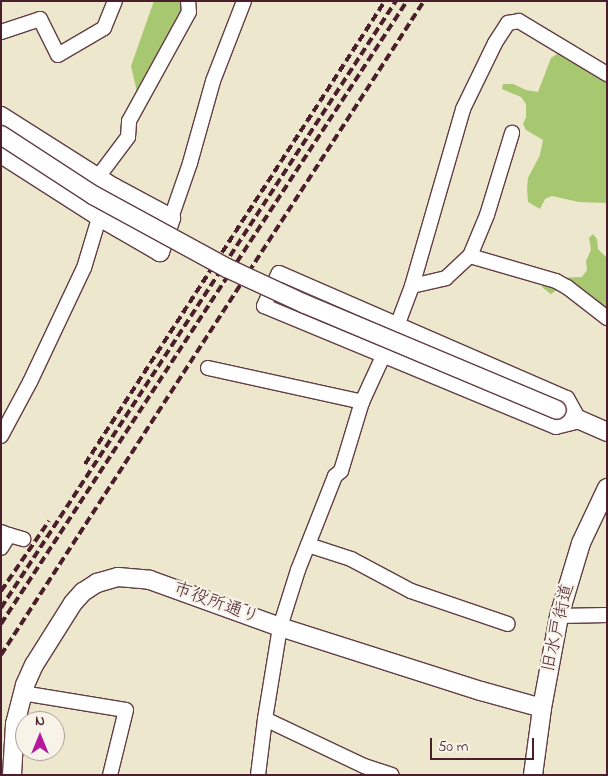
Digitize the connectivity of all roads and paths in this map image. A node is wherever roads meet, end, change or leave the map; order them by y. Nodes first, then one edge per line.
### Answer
1 (115, 1) edge
2 (244, 1) edge
3 (188, 2) edge
4 (1, 32) edge
5 (607, 74) edge
6 (1, 116) edge
7 (512, 133) dead end
8 (1, 135) edge
9 (1, 154) edge
10 (105, 182) junction
11 (98, 216) junction
12 (171, 218) junction
13 (470, 256) junction
14 (412, 286) junction
15 (607, 318) edge
16 (398, 326) junction
17 (384, 356) junction
18 (208, 368) dead end
19 (362, 402) junction
20 (580, 421) junction
21 (607, 432) edge
22 (1, 436) edge
23 (607, 488) edge
24 (5, 533) edge
25 (23, 539) dead end
26 (308, 545) junction
27 (1, 548) edge
28 (607, 615) edge
29 (559, 616) junction
30 (508, 624) dead end
31 (280, 627) junction
32 (22, 693) junction
33 (542, 708) junction
34 (265, 719) junction
35 (12, 775) edge
36 (110, 775) edge
37 (258, 775) edge
38 (392, 775) edge
39 (533, 775) edge

1 - 4 street
2 - 12 street
3 - 10 street
5 - 14 street
6 - 10 street
7 - 13 street
8 - 20 street, bridge
9 - 11 street
10 - 11 street
10 - 12 street
11 - 12 street
11 - 22 street
13 - 14 street
13 - 15 street
14 - 16 street
16 - 17 street
16 - 17 street
16 - 20 street
17 - 19 street
17 - 20 street
18 - 19 street
19 - 26 street
20 - 21 street
23 - 29 street, 旧水戸街道
24 - 25 street
24 - 27 street
26 - 30 street
26 - 31 street
28 - 29 street
29 - 33 street, 旧水戸街道
31 - 32 street, 市役所通り
31 - 33 street, 市役所通り
31 - 34 street
32 - 35 street, 市役所通り
32 - 36 street
33 - 39 street, 旧水戸街道
34 - 37 street
34 - 38 street

